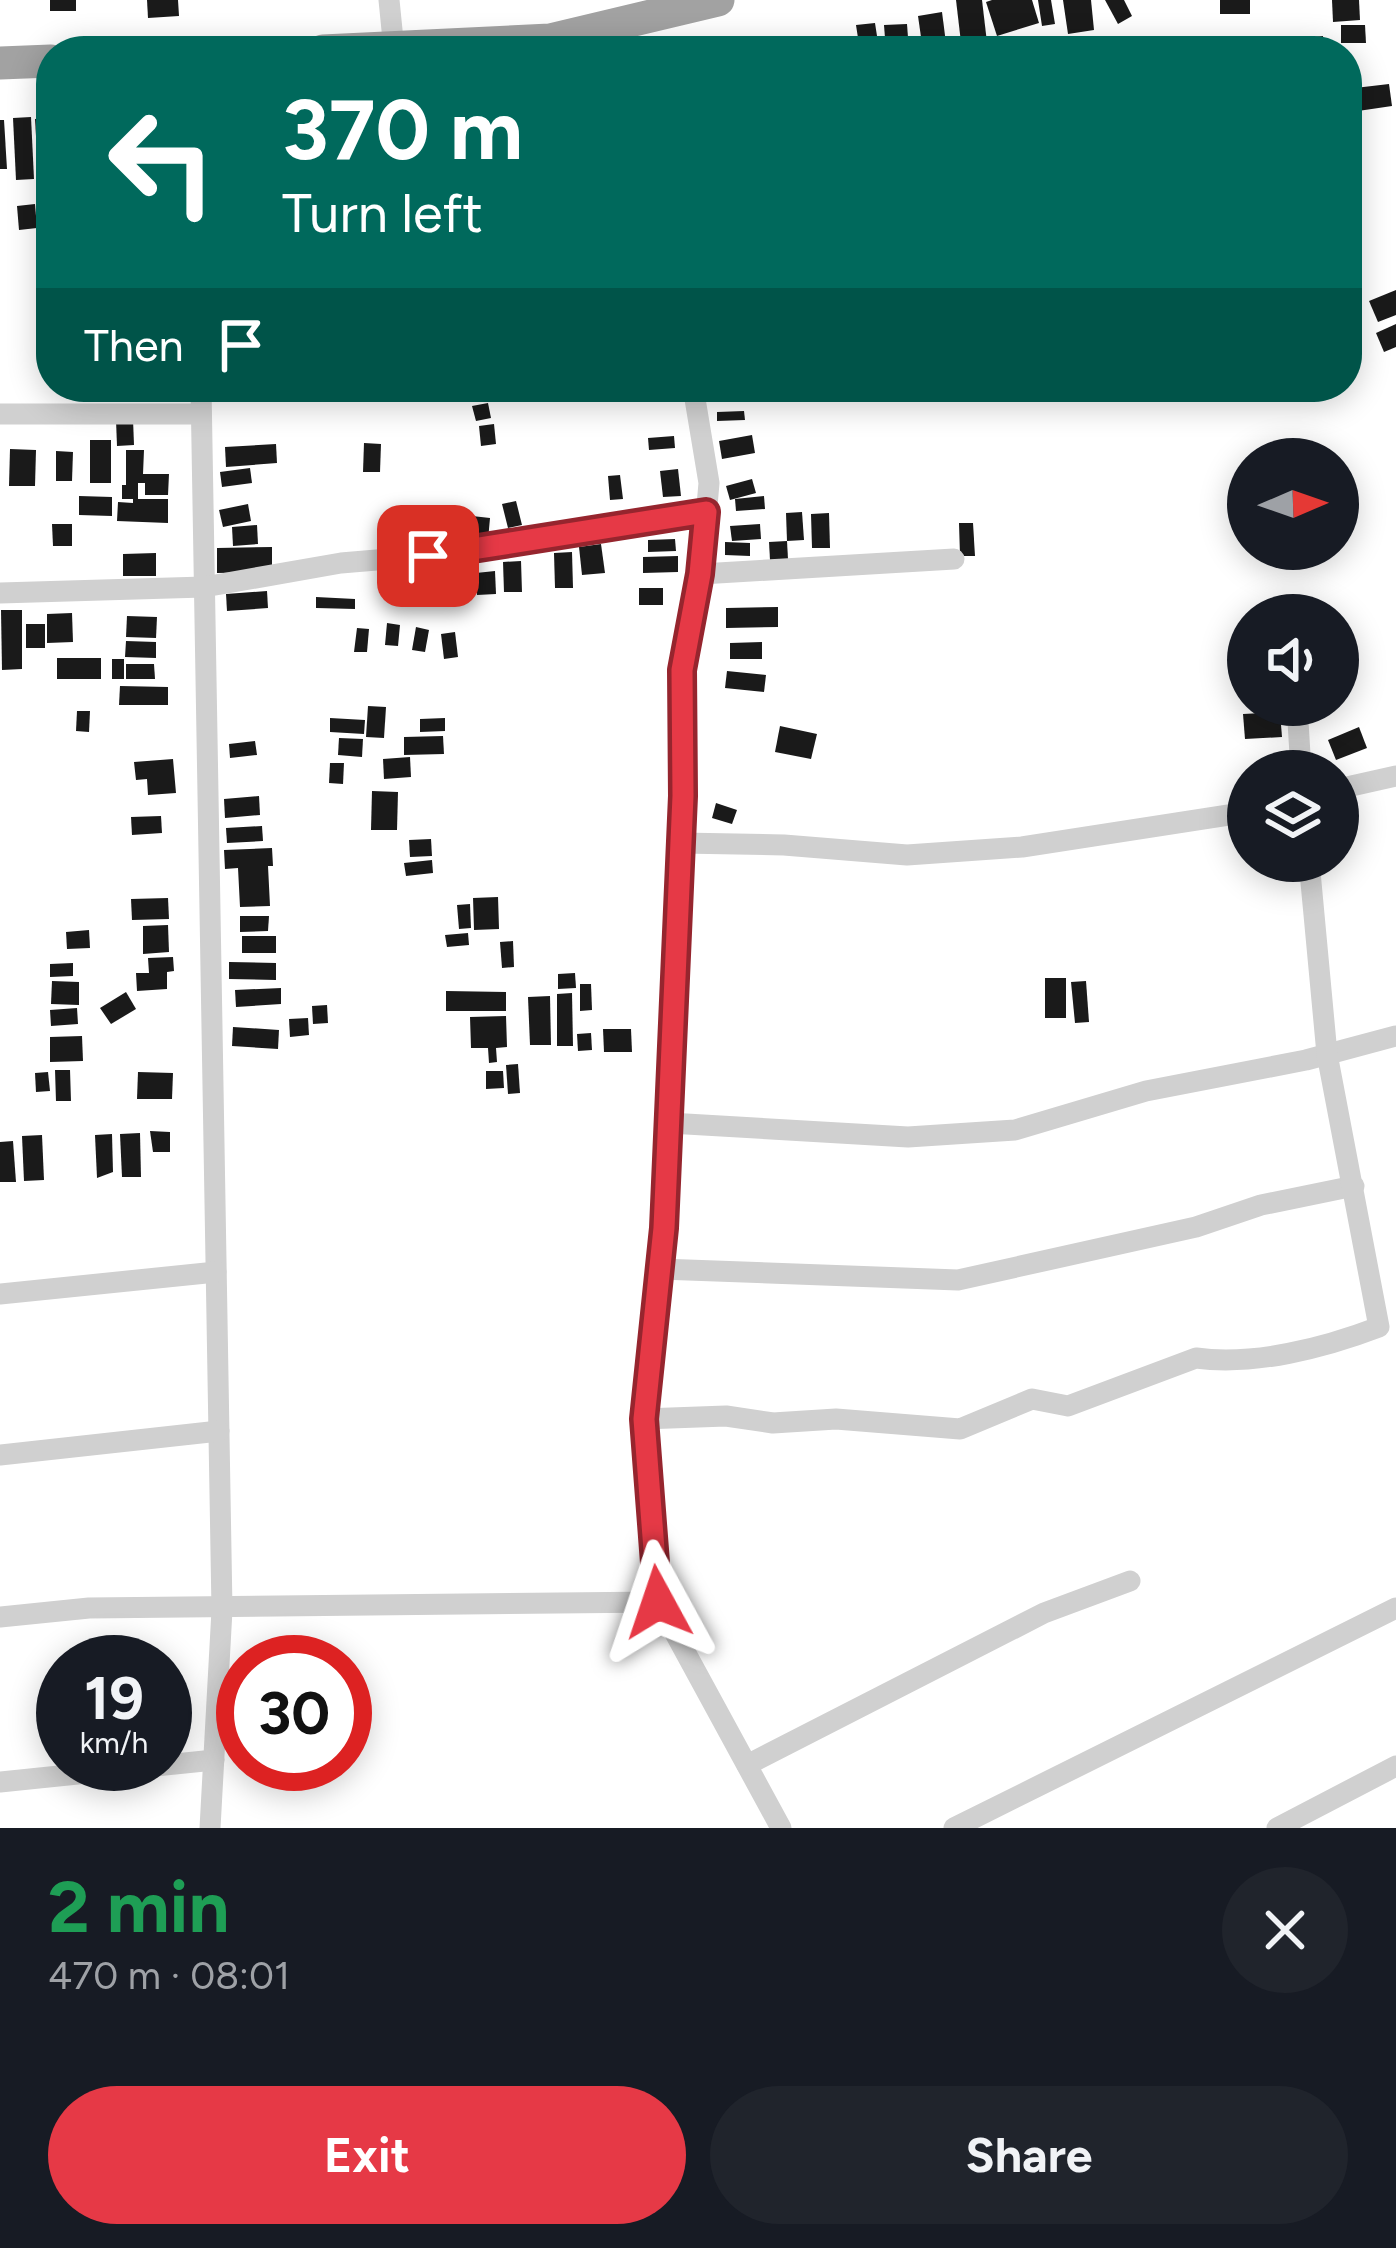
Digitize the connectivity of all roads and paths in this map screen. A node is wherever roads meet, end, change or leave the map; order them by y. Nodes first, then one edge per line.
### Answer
1 (389, 0) edge
2 (718, 0) edge
3 (393, 36) edge
4 (613, 36) edge
5 (36, 62) edge
6 (0, 63) edge
7 (201, 402) edge
8 (695, 402) edge
9 (0, 414) edge
10 (201, 414) junction
11 (706, 512) junction
12 (954, 559) dead end
13 (700, 574) junction
14 (204, 586) junction
15 (0, 593) edge
16 (1396, 776) edge
17 (1359, 784) edge
18 (1227, 815) edge
19 (681, 843) junction
20 (1311, 882) edge
21 (1396, 1036) edge
22 (1328, 1054) junction
23 (669, 1123) junction
24 (1354, 1186) junction
25 (660, 1269) junction
26 (216, 1273) junction
27 (0, 1294) edge
28 (644, 1419) junction
29 (219, 1431) junction
30 (0, 1455) edge
31 (1130, 1581) dead end
32 (658, 1602) junction
33 (1396, 1608) edge
34 (222, 1610) junction
35 (0, 1617) edge
36 (214, 1760) junction
37 (747, 1765) junction
38 (1396, 1766) edge
39 (0, 1782) edge
40 (210, 1828) edge
41 (781, 1828) edge
42 (954, 1828) edge
43 (1276, 1828) edge

1 - 3 street
2 - 4 highway
5 - 6 highway
7 - 10 street
8 - 11 street
9 - 10 street
10 - 14 street
11 - 13 street
11 - 14 street
12 - 13 street
13 - 19 street
14 - 15 street
14 - 26 street
16 - 17 street
18 - 19 street
19 - 23 street
20 - 22 street
21 - 22 street
22 - 23 street
22 - 24 street
23 - 25 street
24 - 25 street
24 - 28 street
25 - 28 street
26 - 27 street
26 - 29 street
28 - 32 street
29 - 30 street
29 - 34 street
31 - 37 street
32 - 34 street
32 - 37 street
33 - 42 street
34 - 35 street
34 - 36 street
36 - 39 street
36 - 40 street
37 - 41 street
38 - 43 street

